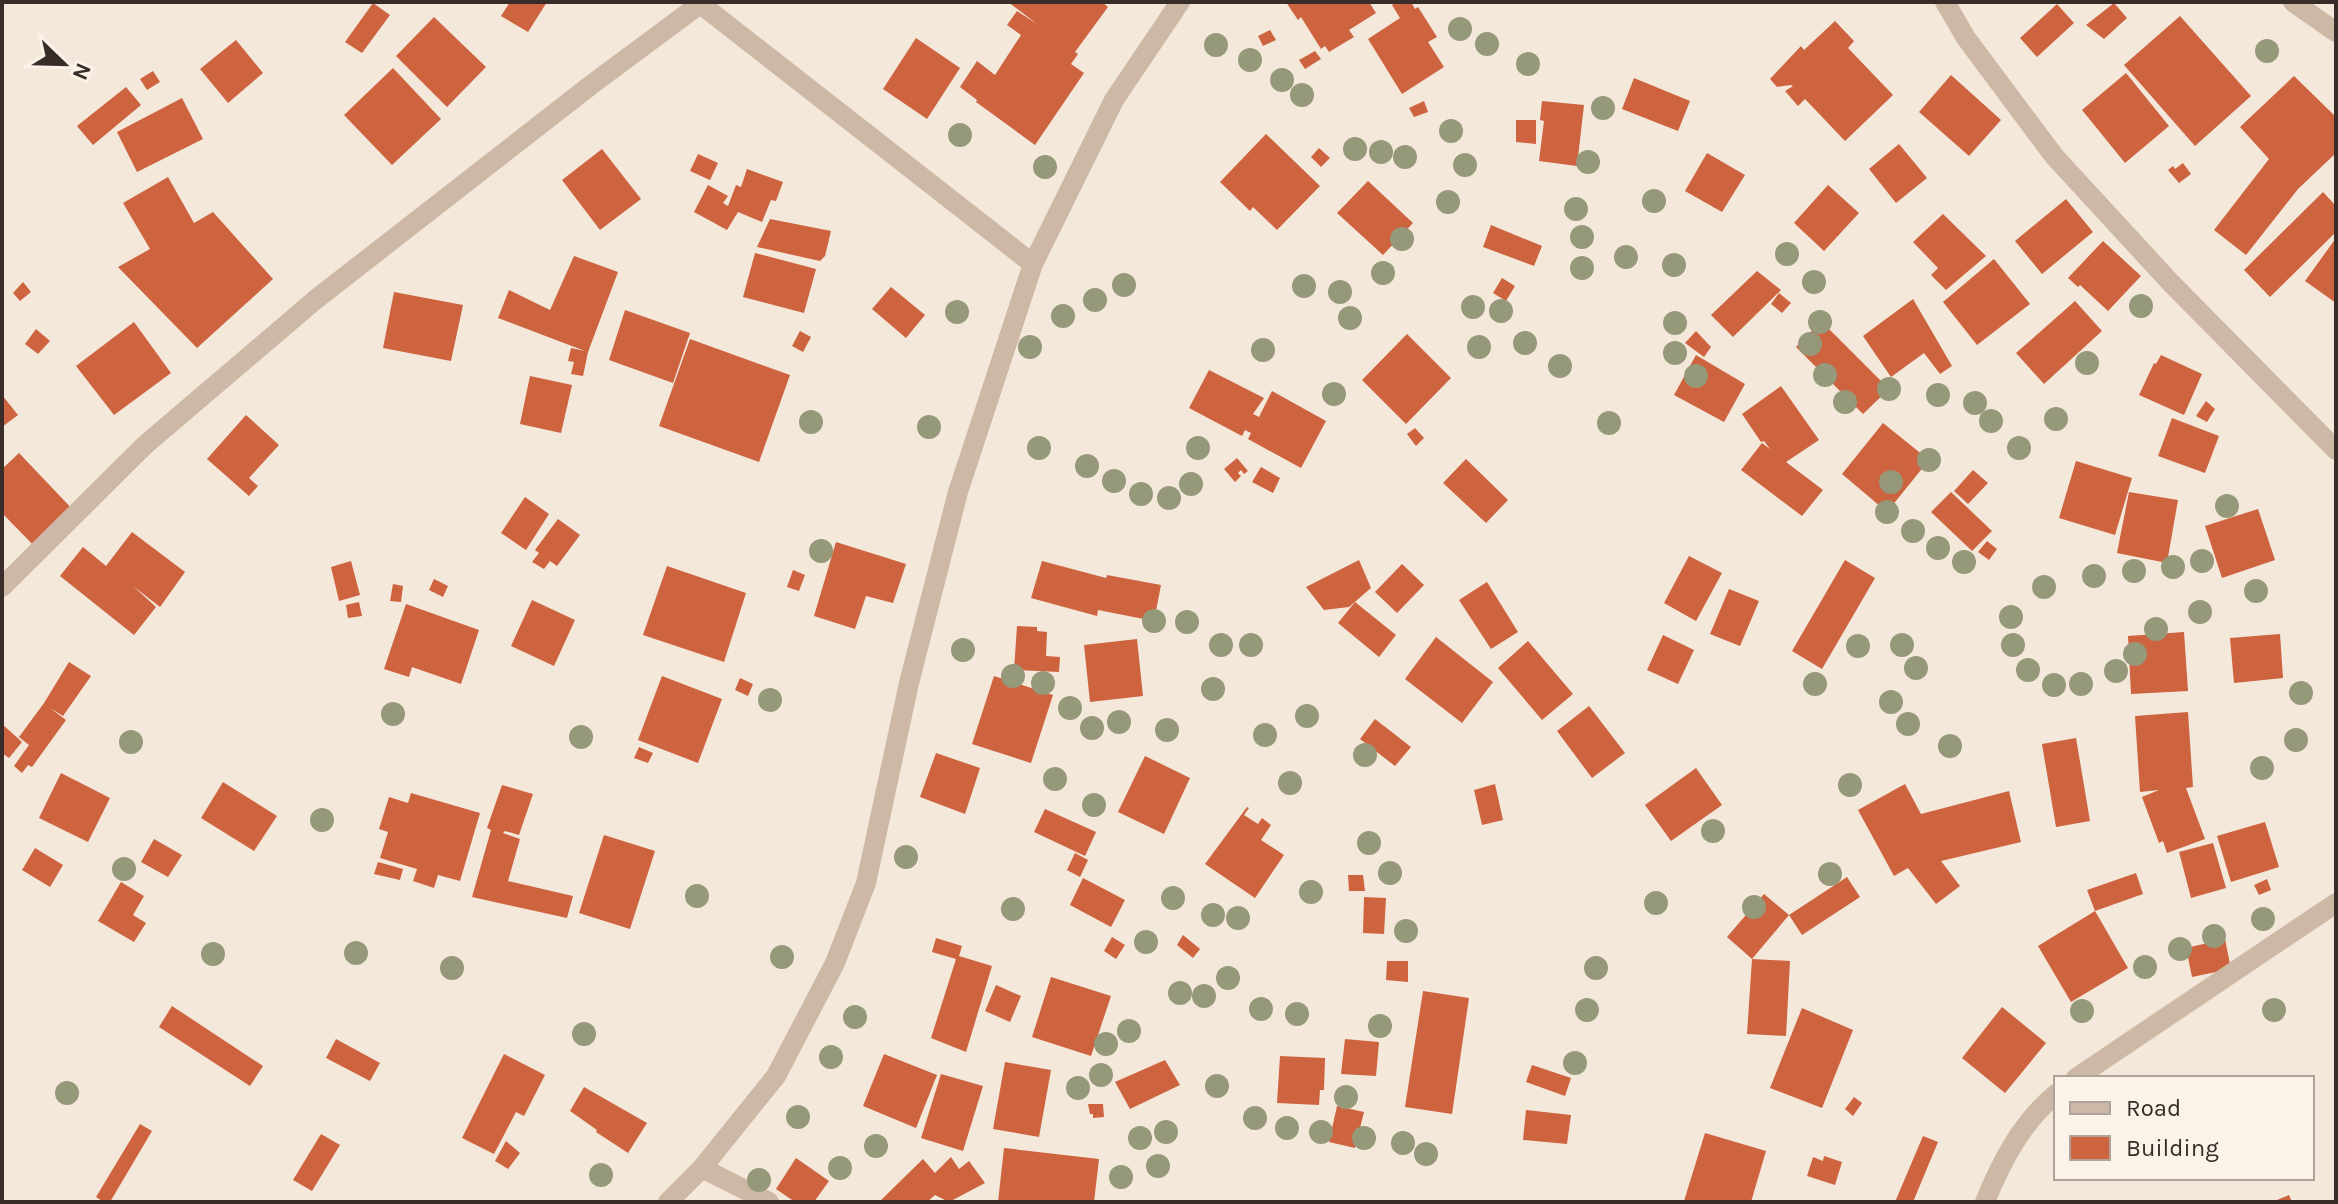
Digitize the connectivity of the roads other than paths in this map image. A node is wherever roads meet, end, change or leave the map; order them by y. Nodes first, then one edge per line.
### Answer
1 (1180, 2) edge
2 (1945, 2) edge
3 (2293, 2) edge
4 (699, 3) edge
5 (2336, 32) edge
6 (1033, 264) junction
7 (2336, 450) edge
8 (2, 587) edge
9 (2336, 903) edge
10 (2079, 1076) edge
11 (2054, 1096) edge
12 (702, 1168) junction
13 (668, 1202) edge
14 (769, 1202) edge
15 (1985, 1202) edge

1 - 6 street
2 - 7 street
3 - 5 street
4 - 6 street
4 - 8 street
6 - 12 street
9 - 10 street
11 - 15 street
12 - 13 street
12 - 14 street

